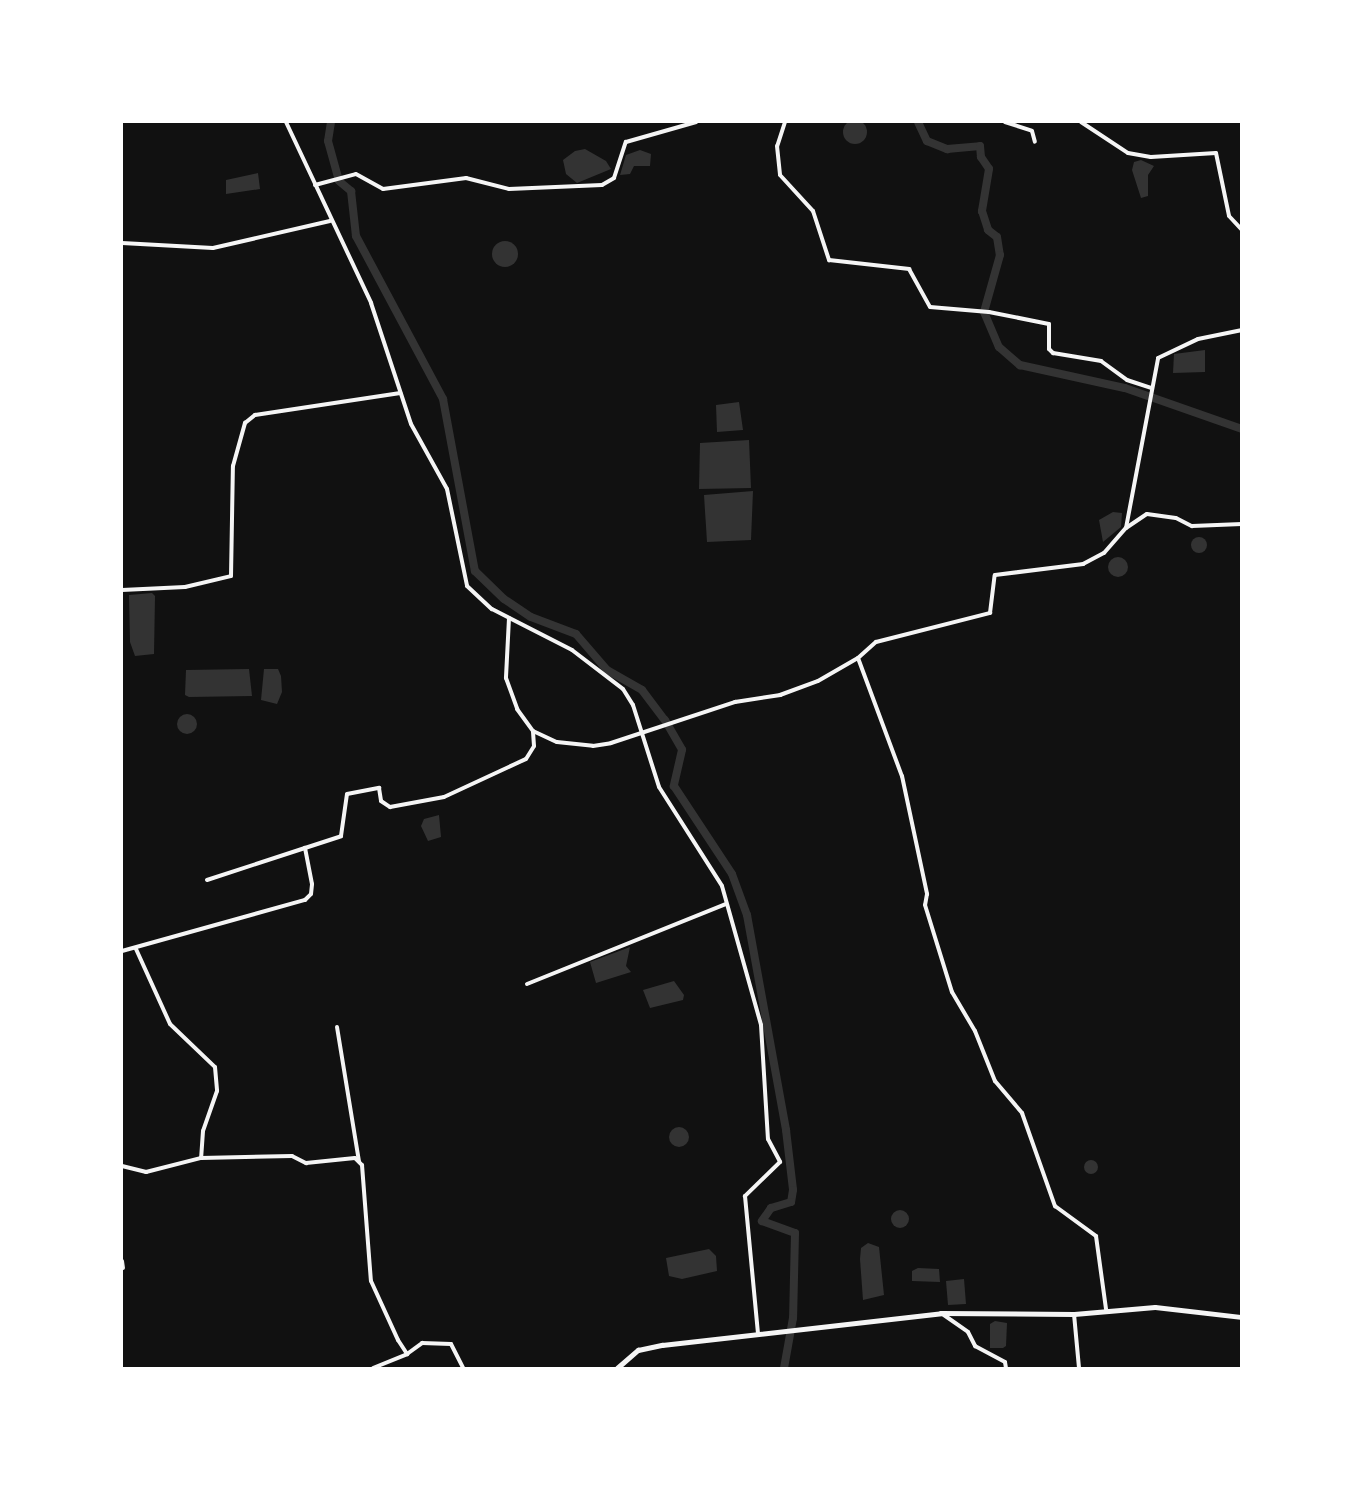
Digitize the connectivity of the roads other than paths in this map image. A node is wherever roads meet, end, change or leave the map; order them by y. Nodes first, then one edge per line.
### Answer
1 (286, 122) edge
2 (696, 122) edge
3 (785, 122) edge
4 (1005, 122) edge
5 (1081, 122) edge
6 (1035, 142) dead end
7 (315, 185) junction
8 (330, 220) junction
9 (1242, 230) edge
10 (122, 243) edge
11 (1242, 330) edge
12 (1152, 388) junction
13 (400, 393) junction
14 (1242, 524) edge
15 (1126, 528) junction
16 (122, 590) edge
17 (509, 618) junction
18 (858, 658) junction
19 (533, 730) junction
20 (642, 734) junction
21 (305, 848) junction
22 (207, 880) dead end
23 (726, 904) junction
24 (136, 949) junction
25 (122, 951) edge
26 (527, 984) dead end
27 (337, 1027) dead end
28 (201, 1158) junction
29 (359, 1161) junction
30 (122, 1166) edge
31 (122, 1261) edge
32 (123, 1268) edge
33 (1106, 1309) junction
34 (940, 1312) junction
35 (1074, 1314) junction
36 (1242, 1317) edge
37 (759, 1333) junction
38 (407, 1354) junction
39 (372, 1368) edge
40 (463, 1368) edge
41 (617, 1368) edge
42 (1006, 1368) edge
43 (1079, 1368) edge

1 - 7 street
2 - 7 street
3 - 12 street
4 - 6 street
5 - 9 street
7 - 8 street
8 - 10 street
8 - 13 street
11 - 12 street
12 - 15 street
13 - 16 street
13 - 17 street
14 - 15 street
15 - 18 street
17 - 19 street
17 - 20 street
18 - 20 street
18 - 33 street
19 - 20 street
19 - 21 street
20 - 23 street
21 - 22 street
21 - 24 street
23 - 26 street
23 - 37 street
24 - 25 street
24 - 28 street
27 - 29 street
28 - 29 street
28 - 30 street
29 - 38 street
31 - 32 street
33 - 35 street
33 - 36 street
34 - 35 street
34 - 37 street
34 - 42 street
35 - 43 street
37 - 41 street
38 - 39 street
38 - 40 street

